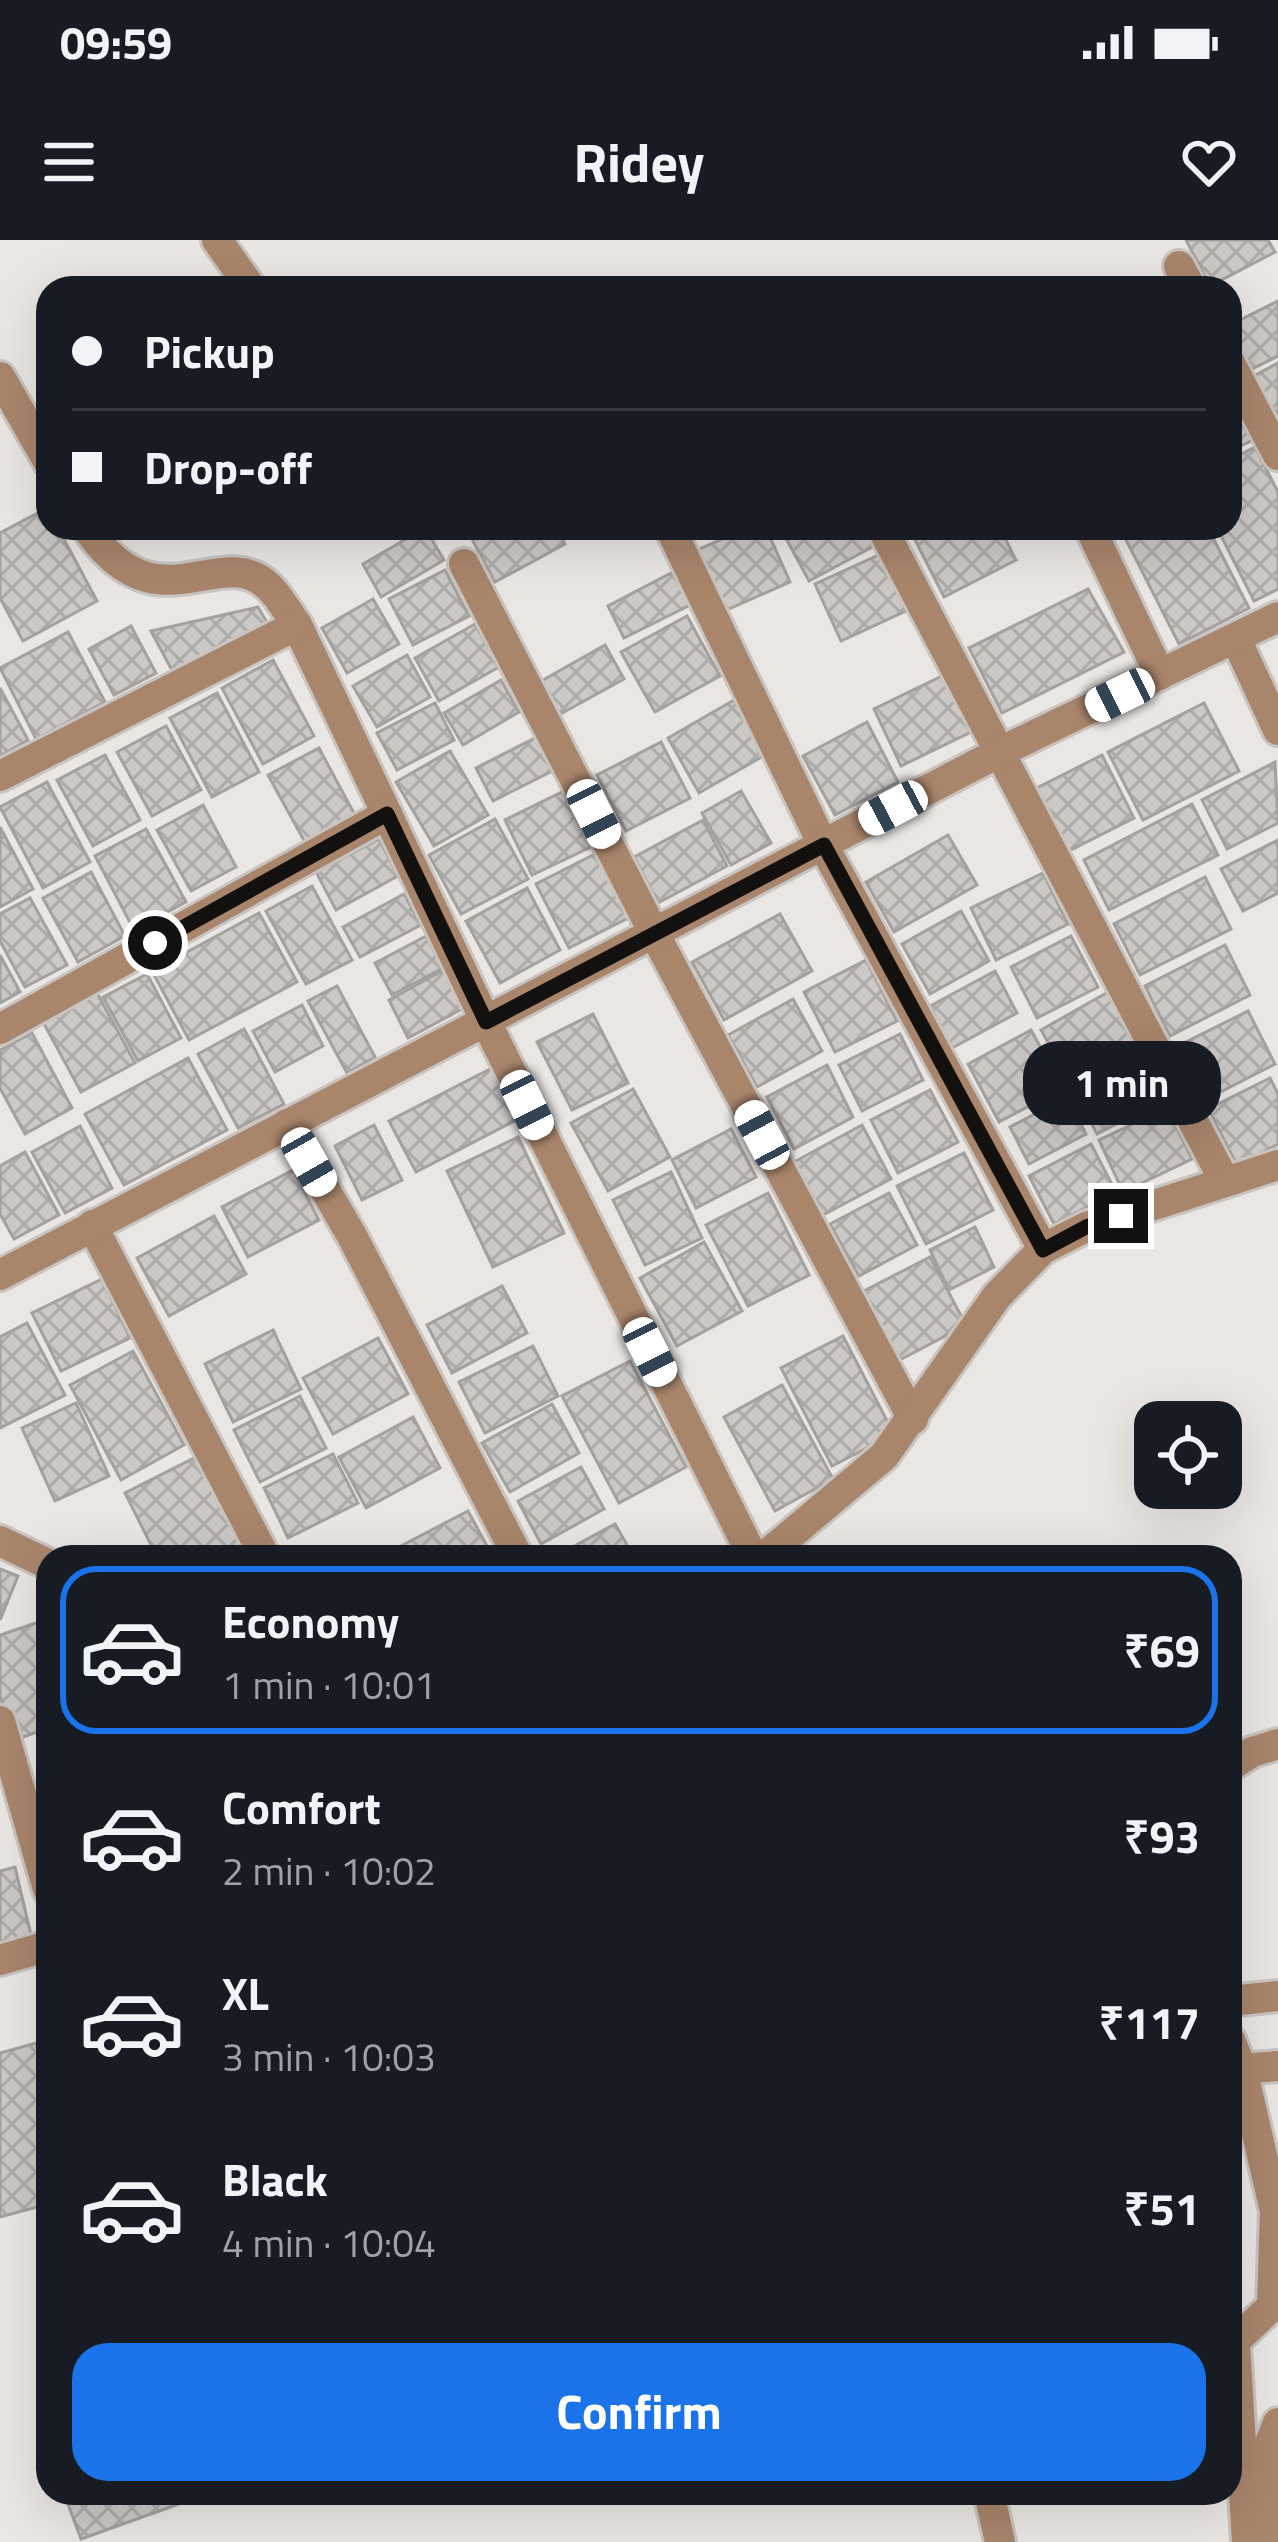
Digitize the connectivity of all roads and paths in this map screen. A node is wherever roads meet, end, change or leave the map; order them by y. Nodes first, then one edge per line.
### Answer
1 (218, 240) edge
2 (237, 276) edge
3 (0, 377) edge
4 (1242, 386) edge
5 (35, 409) edge
6 (1278, 455) edge
7 (94, 540) edge
8 (676, 540) edge
9 (888, 540) edge
10 (1096, 540) edge
11 (464, 563) dead end
12 (1278, 617) edge
13 (298, 625) junction
14 (1237, 639) junction
15 (1160, 675) junction
16 (1278, 730) edge
17 (998, 753) junction
18 (0, 776) edge
19 (387, 814) junction
20 (824, 845) junction
21 (654, 933) junction
22 (486, 1022) junction
23 (0, 1029) edge
24 (287, 1124) junction
25 (1278, 1166) edge
26 (1225, 1182) junction
27 (92, 1225) junction
28 (1043, 1250) junction
29 (0, 1275) edge
30 (913, 1419) junction
31 (0, 1541) edge
32 (260, 1545) edge
33 (512, 1545) edge
34 (747, 1545) edge
35 (778, 1545) edge
36 (36, 1558) edge
37 (0, 1721) edge
38 (1278, 1744) edge
39 (1242, 1758) edge
40 (36, 1847) edge
41 (36, 1950) edge
42 (0, 1960) edge
43 (1278, 1996) edge
44 (1242, 2000) edge
45 (1278, 2066) edge
46 (1242, 2069) joint
47 (1275, 2306) edge
48 (1242, 2337) edge
49 (1278, 2423) edge
50 (1242, 2481) edge
51 (992, 2505) edge
52 (1000, 2542) edge
53 (1246, 2542) edge
54 (1273, 2542) edge

1 - 2 street
3 - 5 street
4 - 6 street
7 - 13 street
8 - 20 street
9 - 17 street
10 - 15 street
11 - 21 street
12 - 14 street
13 - 18 street
13 - 19 street
14 - 15 street
14 - 16 street
15 - 17 street
17 - 20 street
17 - 26 street
19 - 22 street
19 - 23 street
20 - 21 street
20 - 28 street
21 - 22 street
21 - 30 street
22 - 24 street
22 - 34 street
24 - 27 street
24 - 33 street
25 - 26 street
26 - 28 street
27 - 29 street
27 - 32 street
28 - 30 street
30 - 35 street
31 - 36 street
37 - 40 street
38 - 39 street
41 - 42 street
43 - 44 street
45 - 46 street
46 - 47 street
47 - 48 street
49 - 54 street
50 - 53 street
51 - 52 street

